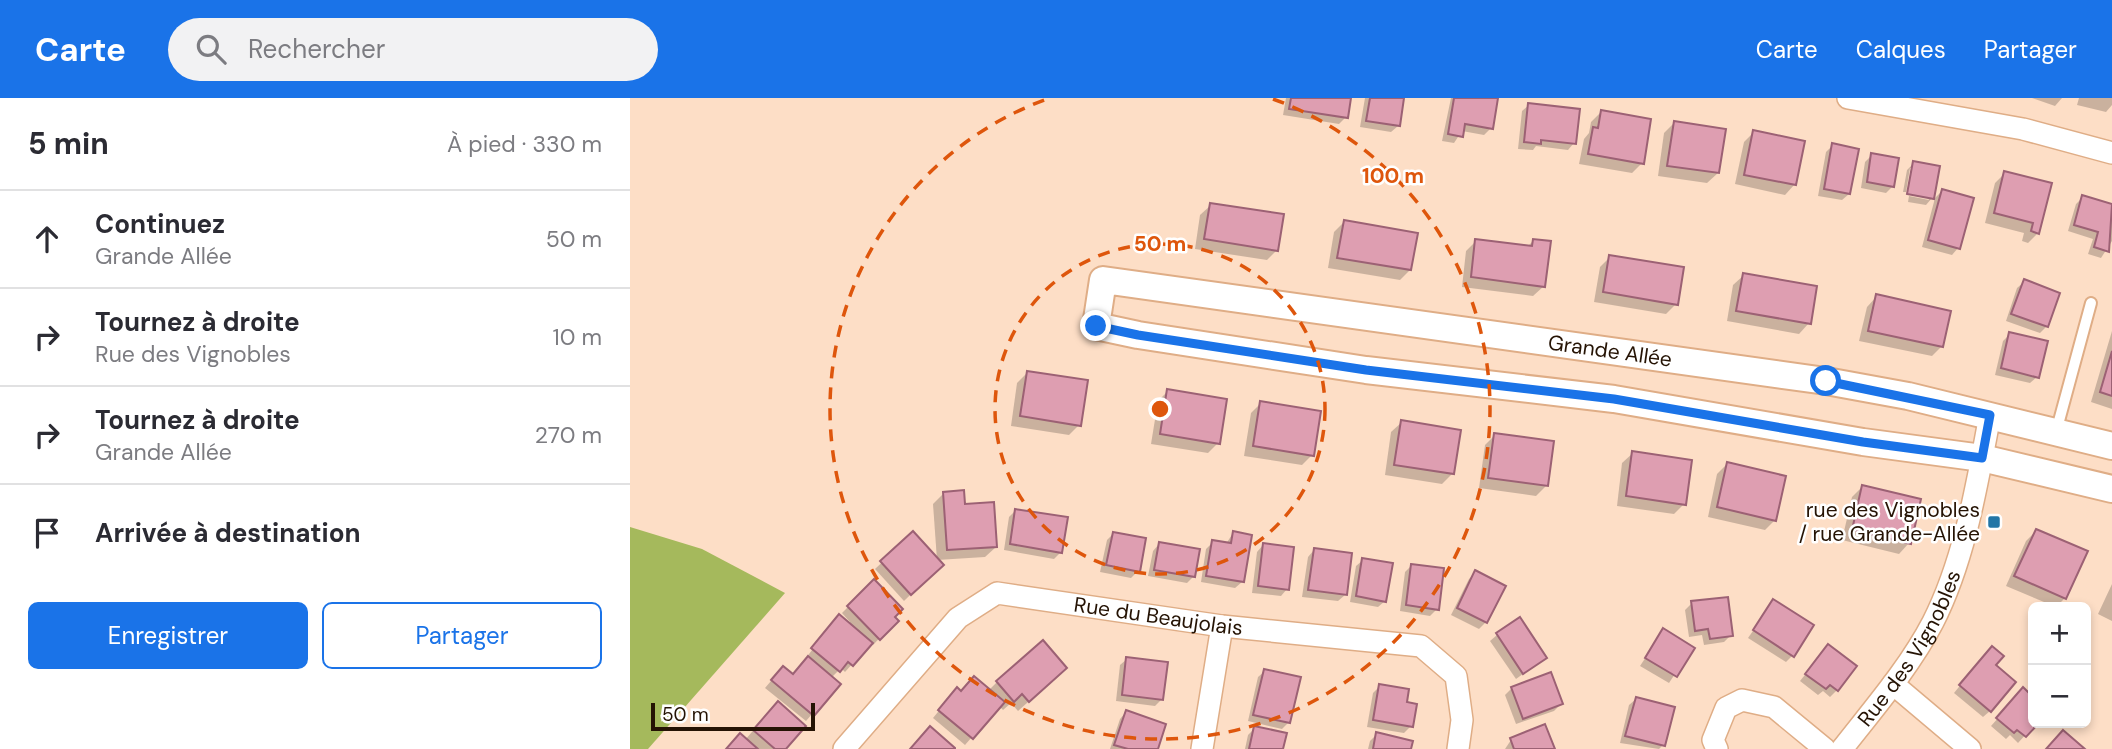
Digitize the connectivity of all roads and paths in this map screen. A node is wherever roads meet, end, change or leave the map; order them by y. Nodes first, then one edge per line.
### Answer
1 (1848, 98) edge
2 (2112, 153) edge
3 (2091, 303) dead end
4 (1990, 415) junction
5 (2056, 433) junction
6 (2112, 446) edge
7 (1982, 458) junction
8 (2112, 489) edge
9 (1223, 626) junction
10 (1893, 684) junction
11 (844, 749) edge
12 (1202, 749) edge
13 (1458, 749) edge
14 (1717, 749) edge
15 (1825, 749) edge
16 (1842, 749) edge
17 (1970, 749) edge

1 - 2 street
3 - 5 lane
4 - 5 street, Grande Allée
4 - 7 street, Rue des Vignobles
4 - 7 street, Grande Allée
5 - 6 street, Grande Allée
7 - 8 street
7 - 10 street, Rue des Vignobles
9 - 11 street, Rue du Beaujolais
9 - 12 street
9 - 13 street, Rue du Beaujolais
10 - 16 street, Rue des Vignobles
10 - 17 street
14 - 15 street

